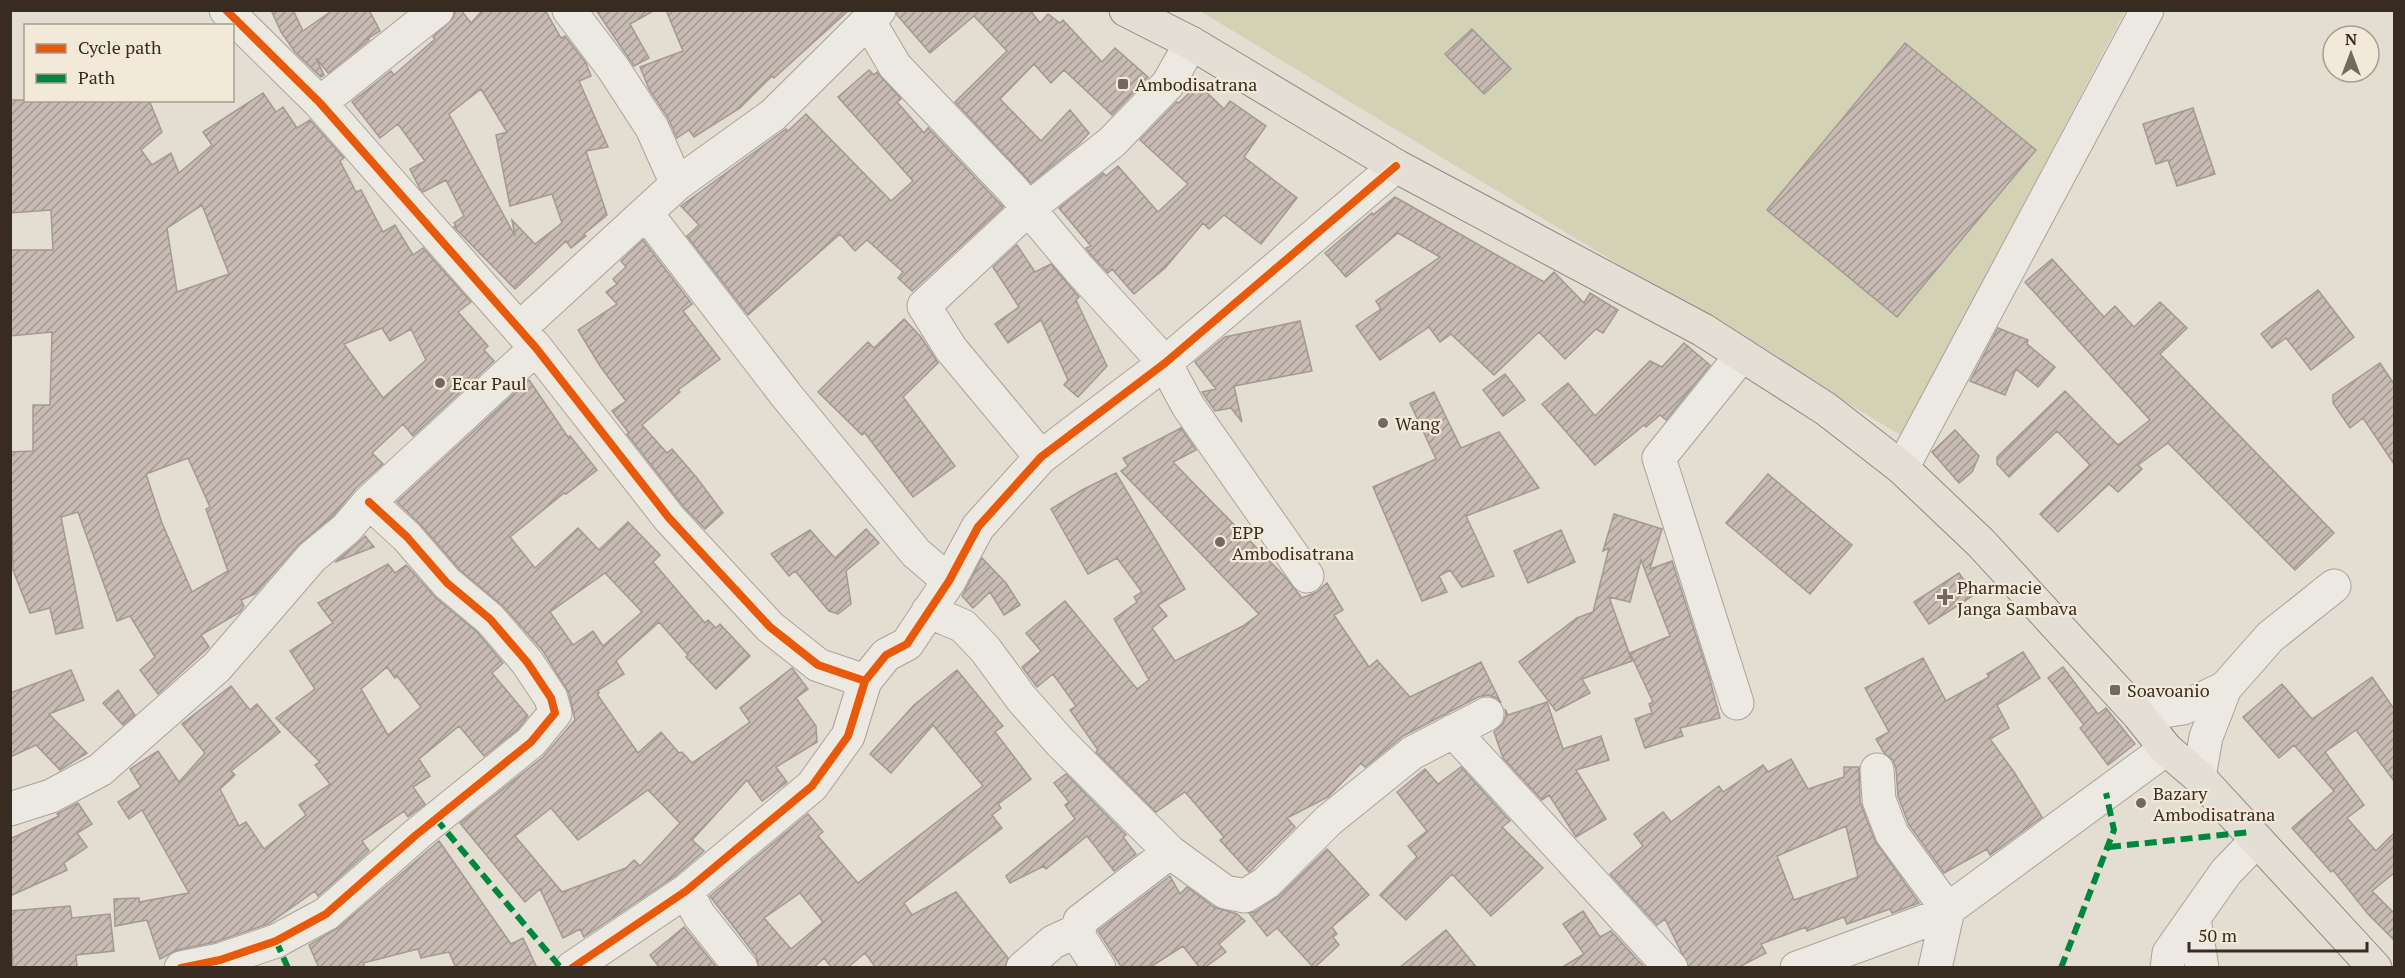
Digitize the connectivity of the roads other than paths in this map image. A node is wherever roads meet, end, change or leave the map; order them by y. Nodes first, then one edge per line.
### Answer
1 (226, 10) edge
2 (437, 10) edge
3 (569, 10) edge
4 (1126, 10) edge
5 (2146, 10) edge
6 (874, 16) edge
7 (1191, 43) junction
8 (320, 103) junction
9 (1396, 166) junction
10 (677, 184) junction
11 (1028, 209) junction
12 (646, 213) junction
13 (527, 339) junction
14 (1742, 355) junction
15 (1165, 363) junction
16 (1041, 457) junction
17 (1902, 468) junction
18 (369, 502) junction
19 (1307, 576) dead end
20 (949, 581) junction
21 (2334, 586) dead end
22 (928, 611) junction
23 (866, 681) junction
24 (2225, 688) junction
25 (1737, 703) dead end
26 (1487, 714) dead end
27 (2139, 715) junction
28 (1453, 731) junction
29 (2166, 749) junction
30 (1877, 770) dead end
31 (2199, 777) junction
32 (10, 809) edge
33 (2257, 840) junction
34 (1170, 852) junction
35 (686, 891) junction
36 (1948, 910) junction
37 (2194, 920) junction
38 (1079, 930) junction
39 (181, 968) edge
40 (572, 968) edge
41 (741, 968) edge
42 (1023, 968) edge
43 (1099, 968) edge
44 (1671, 968) edge
45 (1797, 968) edge
46 (1935, 968) edge
47 (2167, 968) edge
48 (2202, 968) edge
49 (2375, 968) edge

1 - 8 street
2 - 8 street
3 - 10 street
4 - 7 main road
5 - 17 street
6 - 10 street
6 - 11 street
7 - 9 main road
7 - 11 street
8 - 13 street
9 - 14 main road
9 - 15 street
10 - 12 street
11 - 15 street
11 - 16 street
12 - 13 street
12 - 20 street
13 - 18 street
13 - 23 street
14 - 17 main road
14 - 25 street
15 - 16 street
15 - 19 street
16 - 20 street
17 - 27 main road
18 - 32 street
18 - 39 street
20 - 22 street
21 - 24 street
22 - 23 street
22 - 34 street
23 - 35 street
24 - 27 street
24 - 31 street
26 - 28 street
27 - 29 main road
28 - 34 street
28 - 44 street
29 - 31 main road
29 - 36 street
30 - 36 street
31 - 33 main road
33 - 37 street
33 - 49 main road
34 - 38 street
35 - 40 street
35 - 41 street
36 - 45 street
36 - 46 street
37 - 47 street
37 - 48 street
38 - 42 street
38 - 43 street

